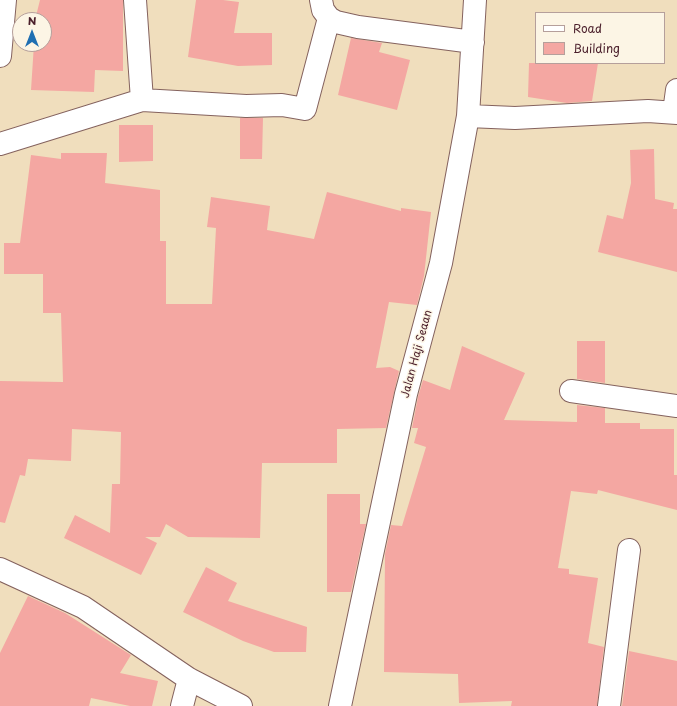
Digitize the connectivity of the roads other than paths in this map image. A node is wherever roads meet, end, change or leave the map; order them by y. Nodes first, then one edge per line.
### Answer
1 (5, 0) edge
2 (135, 0) edge
3 (475, 0) edge
4 (325, 9) edge
5 (473, 42) junction
6 (0, 56) edge
7 (677, 90) edge
8 (142, 100) junction
9 (676, 112) edge
10 (468, 116) junction
11 (0, 144) edge
12 (571, 391) dead end
13 (677, 406) edge
14 (630, 550) dead end
15 (0, 569) edge
16 (190, 679) junction
17 (182, 706) edge
18 (241, 706) edge
19 (340, 706) edge
20 (609, 706) edge

1 - 6 street
2 - 8 street
3 - 5 street, Jalan Haji Seaan
4 - 5 street
4 - 8 street
5 - 10 street, Jalan Haji Seaan
7 - 9 street
8 - 11 street
9 - 10 street
10 - 19 street, Jalan Haji Seaan
12 - 13 street
14 - 20 street
15 - 16 street
16 - 17 street
16 - 18 street

